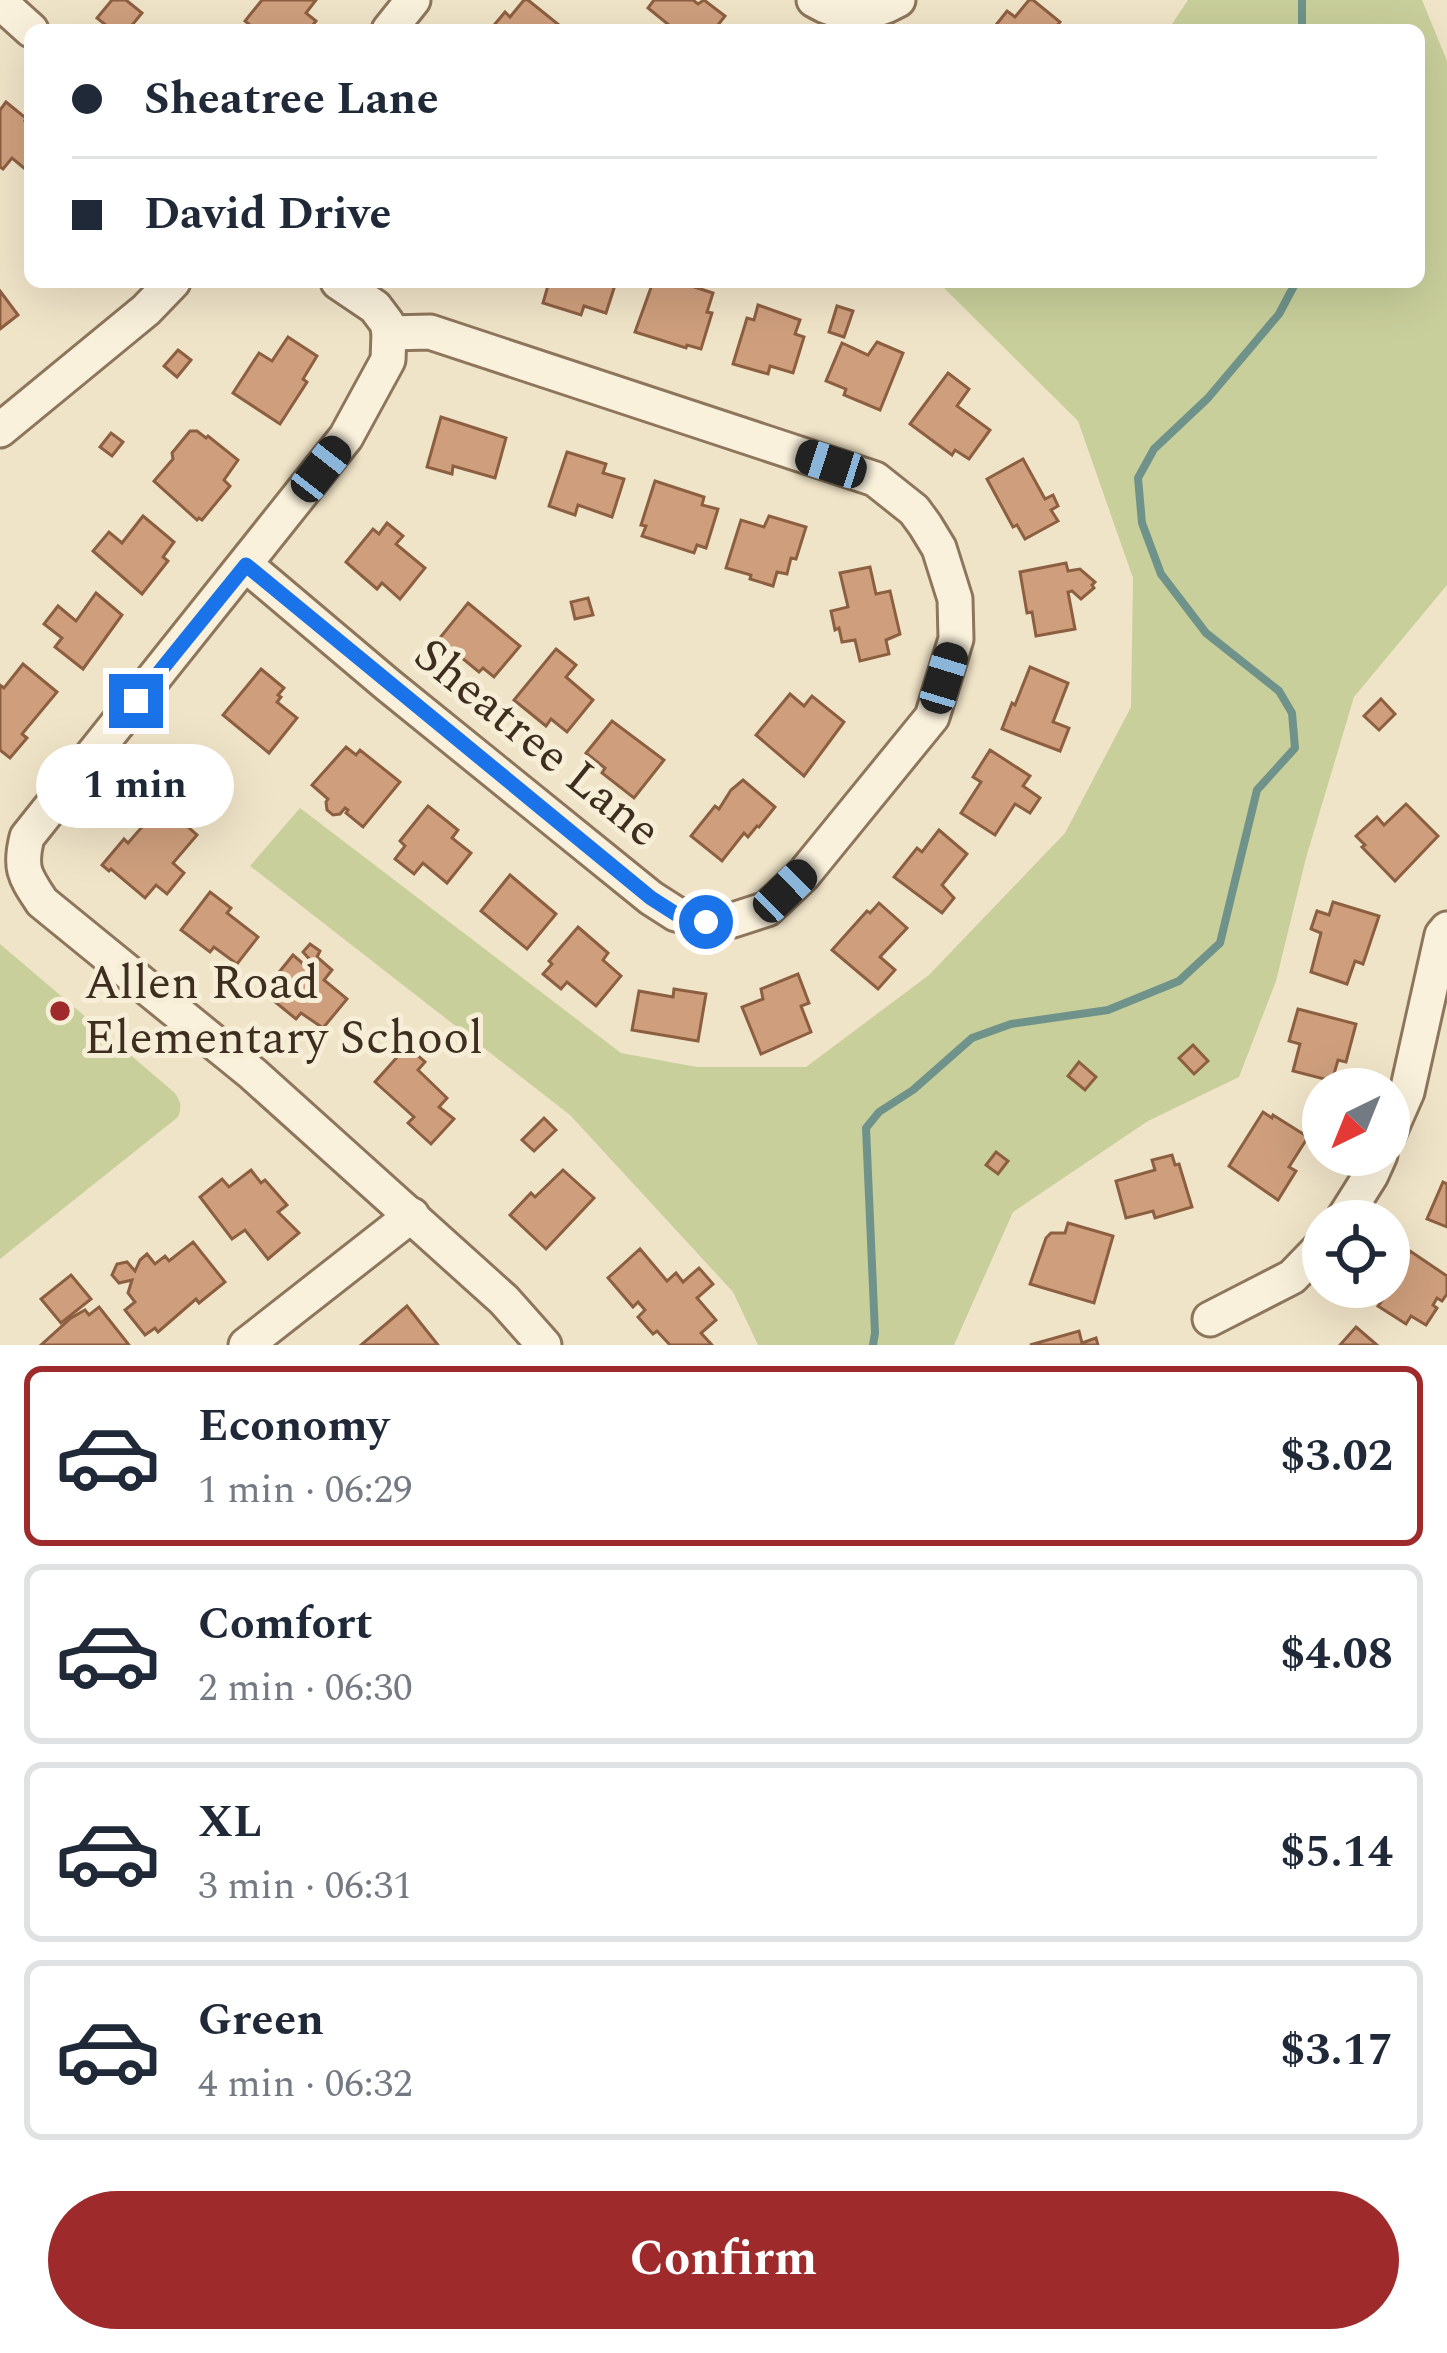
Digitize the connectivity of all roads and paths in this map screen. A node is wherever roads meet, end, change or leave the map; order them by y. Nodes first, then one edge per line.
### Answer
1 (413, 0) edge
2 (814, 0) edge
3 (898, 0) edge
4 (0, 2) edge
5 (24, 24) edge
6 (394, 24) edge
7 (166, 288) edge
8 (347, 288) edge
9 (389, 333) junction
10 (0, 430) edge
11 (246, 565) junction
12 (1447, 929) edge
13 (1410, 1079) edge
14 (412, 1215) junction
15 (1302, 1267) edge
16 (1210, 1319) dead end
17 (246, 1345) edge
18 (544, 1345) edge

1 - 6 street
2 - 3 street
4 - 5 street
7 - 10 street
8 - 9 street
9 - 11 street
9 - 11 street, Sheatree Lane
11 - 14 street
12 - 13 street
14 - 17 street
14 - 18 street
15 - 16 street

